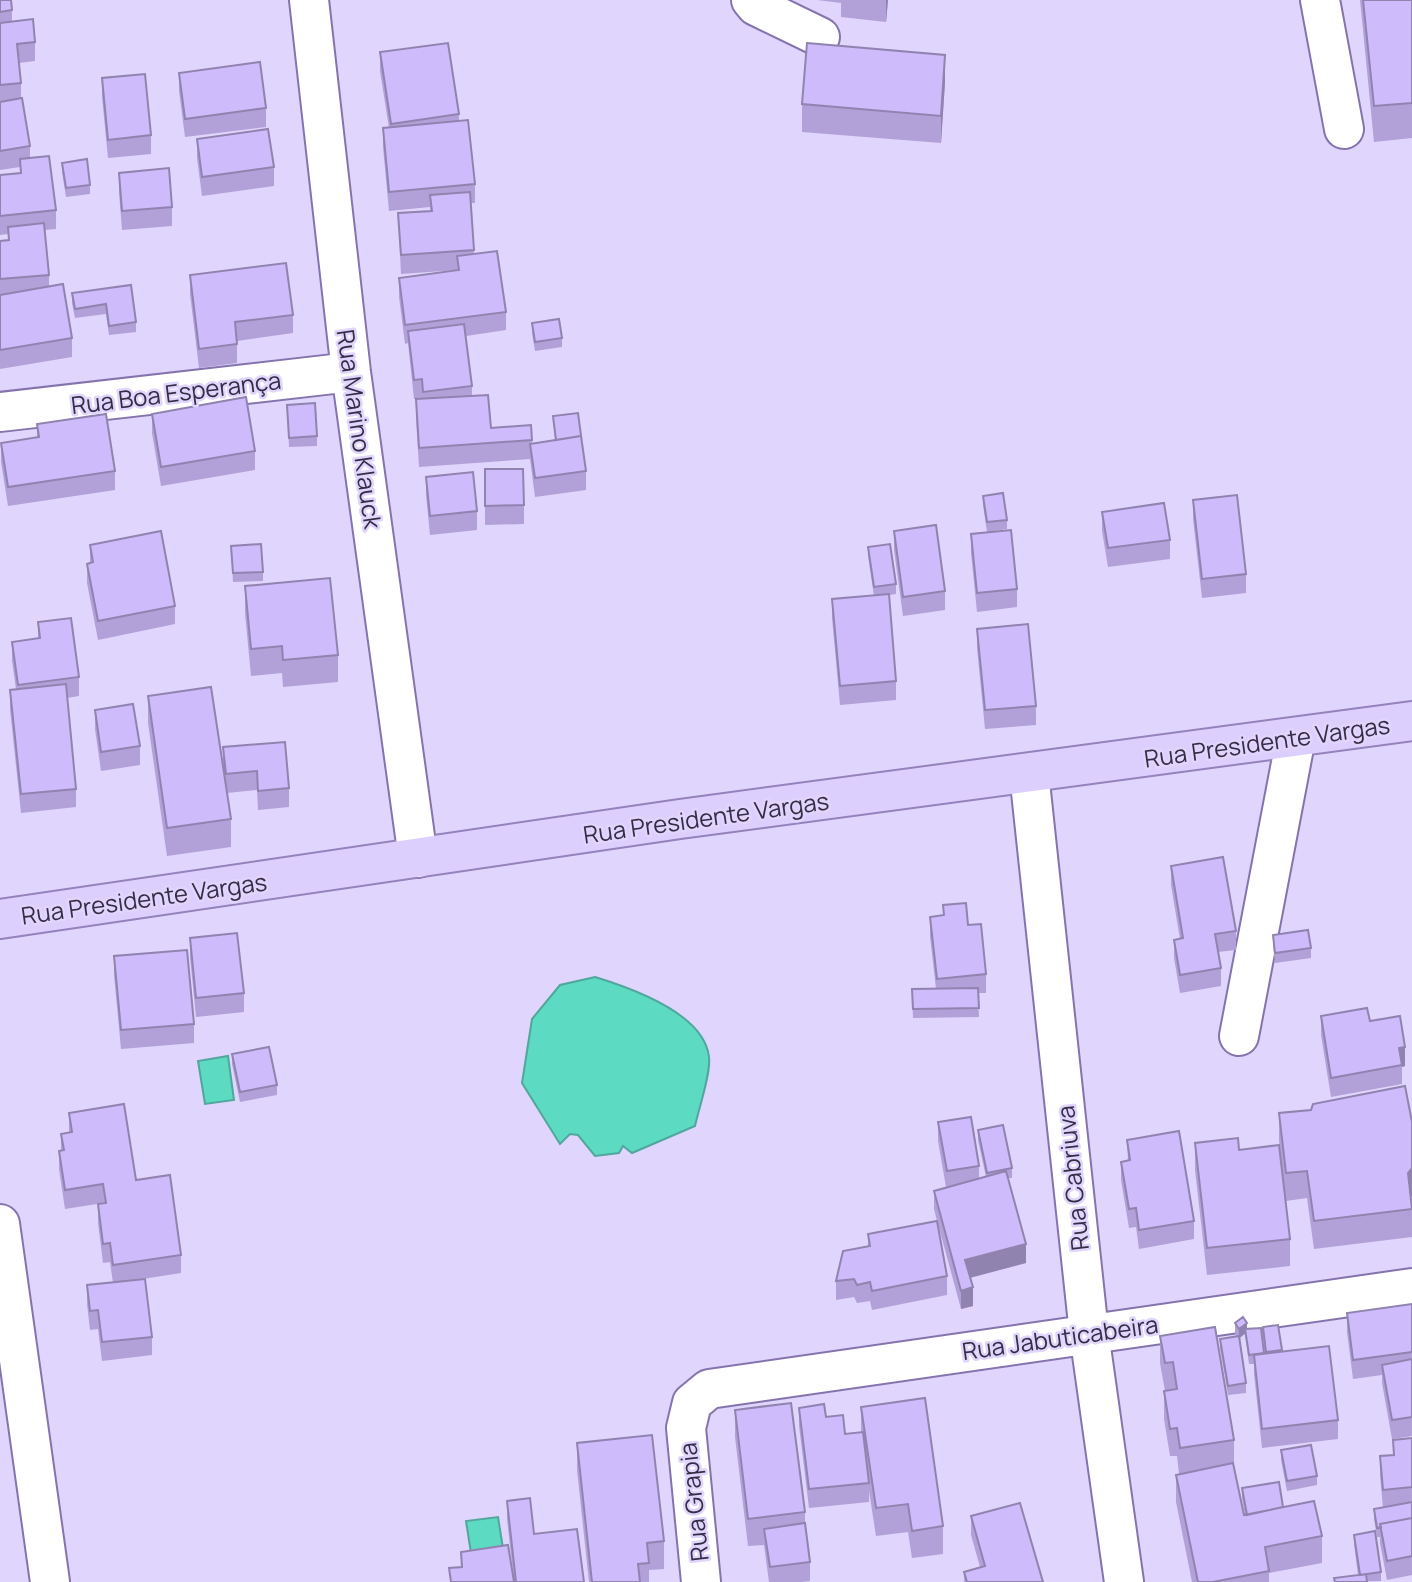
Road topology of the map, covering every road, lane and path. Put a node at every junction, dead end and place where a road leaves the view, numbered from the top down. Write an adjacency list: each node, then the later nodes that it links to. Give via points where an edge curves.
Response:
1 (309, 0): 6 (street, Rua Marino Klauck)
2 (751, 0): 4 (street)
3 (1320, 0): 5 (street)
4 (820, 37)
5 (1344, 129)
6 (351, 372): 7 (street, Rua Boa Esperança); 11 (street, Rua Marino Klauck)
7 (0, 412)
8 (1412, 721): 9 (main road, Rua Presidente Vargas)
9 (1296, 737): 10 (main road, Rua Presidente Vargas); 13 (street)
10 (1029, 773): 11 (main road, Rua Presidente Vargas); 16 (street, Rua Cabriuva)
11 (418, 858): 12 (main road, Rua Presidente Vargas)
12 (0, 919)
13 (1239, 1036)
14 (0, 1224): 17 (street)
15 (1412, 1288): 16 (street, Rua Jabuticabeira)
16 (1089, 1334): 18 (street, Rua Jabuticabeira); 21 (street, Rua Cabriuva)
17 (8, 1335): 19 (street)
18 (709, 1390): 20 (street, Rua Grapia, via 692,1403 686,1428)
19 (50, 1582)
20 (701, 1582)
21 (1124, 1582)

